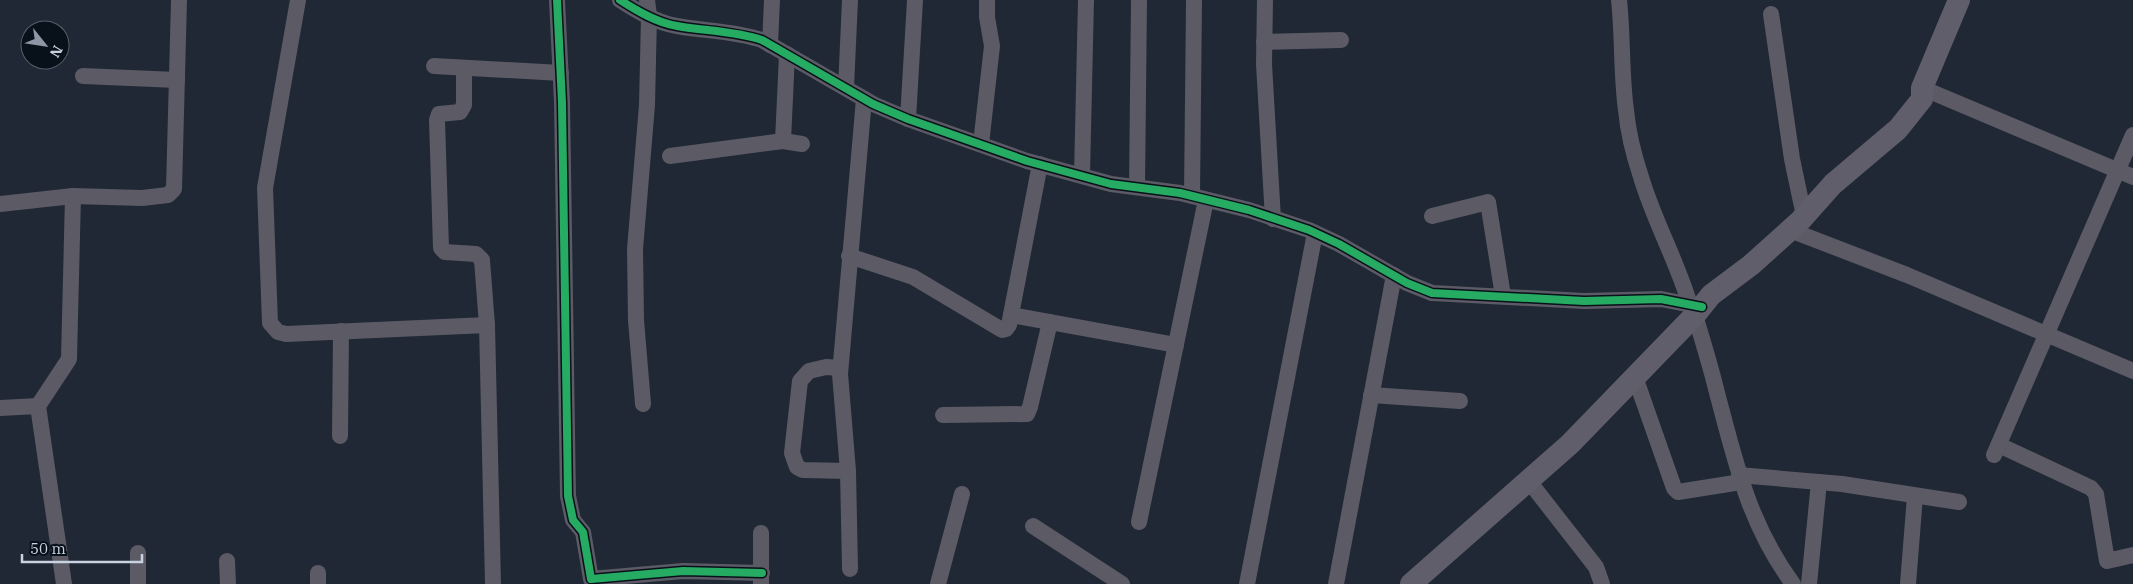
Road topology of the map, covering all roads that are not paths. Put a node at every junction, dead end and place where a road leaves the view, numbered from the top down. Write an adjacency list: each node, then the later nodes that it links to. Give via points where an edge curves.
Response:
1 (180, 0): 25 (street)
2 (298, 0): 54 (street, via 265,188 270,322 278,332 286,334)
3 (557, 0): 23 (street)
4 (620, 0): 15 (street)
5 (772, 0): 19 (street)
6 (850, 0): 26 (street)
7 (915, 0): 29 (street)
8 (987, 0): 33 (street, via 992,46)
9 (1086, 0): 37 (street)
10 (1139, 0): 39 (street)
11 (1194, 0): 41 (street)
12 (1265, 0): 18 (street)
13 (1619, 0): 50 (street, via 1626,111 1631,138 1646,193)
14 (1959, 0): 27 (main road)
15 (648, 8): 19 (street, via 656,20 676,26 749,36); 62 (street, via 647,105 635,249)
16 (1771, 14): 45 (street, via 1792,159)
17 (1341, 40): 18 (street)
18 (1264, 42): 44 (street)
19 (770, 45): 20 (street)
20 (787, 54): 26 (street); 31 (street)
21 (434, 66): 22 (street)
22 (464, 68): 23 (street); 53 (street, via 464,105 460,112 440,114 437,120 441,248 445,252 476,254 482,260)
23 (561, 73): 82 (street, via 568,496 573,520 583,532 591,579 683,571)
24 (82, 76): 25 (street)
25 (177, 80): 40 (street, via 174,189 168,195 142,198)
26 (846, 88): 28 (street)
27 (1922, 88): 36 (street); 45 (main road, via 1922,99 1898,129 1833,184)
28 (864, 99): 29 (street); 47 (street)
29 (908, 119): 33 (street)
30 (2133, 135): 36 (street)
31 (783, 141): 32 (street); 34 (street)
32 (802, 144)
33 (981, 144): 35 (street)
34 (670, 156)
35 (1040, 164): 37 (street); 51 (street)
36 (2116, 169): 38 (street); 55 (street)
37 (1082, 176): 39 (street)
38 (2133, 177)
39 (1137, 187): 41 (street)
40 (73, 196): 42 (street); 63 (street, via 69,359)
41 (1199, 198): 44 (street); 56 (street)
42 (0, 204)
43 (1432, 216): 49 (street, via 1488,202)
44 (1273, 218): 46 (street)
45 (1797, 223): 50 (main road, via 1751,266); 55 (street)
46 (1315, 233): 48 (street); 89 (street)
47 (849, 256): 51 (street, via 913,278 1002,330 1009,325); 57 (street)
48 (1394, 275): 49 (street, via 1432,293); 60 (street)
49 (1503, 296): 50 (street, via 1584,301 1661,298)
50 (1696, 309): 59 (main road); 68 (street)
51 (1011, 315): 52 (street)
52 (1050, 322): 56 (street); 65 (street, via 1027,414)
53 (486, 324): 54 (street); 86 (street)
54 (341, 331): 66 (street)
55 (2047, 336): 58 (street); 78 (street, via 1997,450 2091,488 2096,494 2107,561)
56 (1176, 345): 74 (street)
57 (840, 368): 67 (street); 67 (street, via 809,371 800,381 792,453 797,466 803,470)
58 (2133, 372)
59 (1635, 377): 68 (street, via 1678,492); 69 (main road, via 1570,444)
60 (1372, 396): 61 (street); 90 (street)
61 (1460, 401)
62 (642, 404)
63 (38, 406): 64 (street); 83 (street)
64 (0, 408)
65 (943, 415)
66 (340, 436)
67 (848, 471): 80 (street)
68 (1740, 479): 70 (street); 81 (street, via 1750,510)
69 (1528, 480): 91 (main road); 92 (street, via 1596,567)
70 (1819, 482): 72 (street); 94 (street)
71 (962, 494): 87 (street)
72 (1915, 496): 73 (street); 95 (street)
73 (1959, 502)
74 (1139, 522)
75 (1033, 526): 88 (street)
76 (761, 533): 82 (street)
77 (138, 553): 84 (street)
78 (2133, 555)
79 (227, 561): 85 (street)
80 (850, 570)
81 (1780, 576): 93 (street)
82 (762, 578)
83 (64, 584)
84 (138, 584)
85 (228, 584)
86 (493, 584)
87 (938, 584)
88 (1122, 584)
89 (1247, 584)
90 (1336, 584)
91 (1411, 584)
92 (1602, 584)
93 (1793, 584)
94 (1810, 584)
95 (1908, 584)

